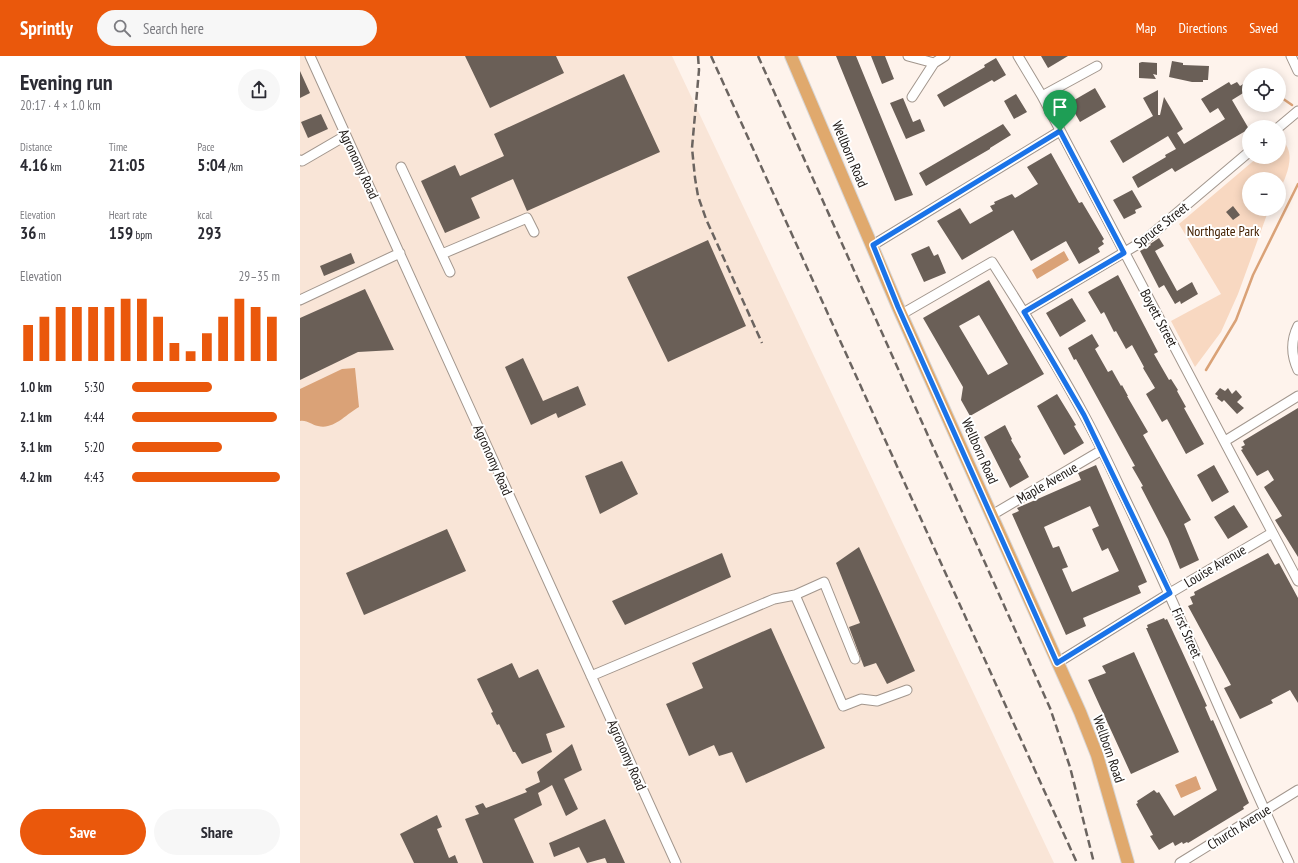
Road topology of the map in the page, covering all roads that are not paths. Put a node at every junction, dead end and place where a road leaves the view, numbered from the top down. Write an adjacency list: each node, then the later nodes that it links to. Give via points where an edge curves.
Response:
1 (310, 56): 15 (street, Agronomy Road)
2 (791, 56): 20 (main road, Wellborn Road)
3 (908, 56): 7 (street)
4 (945, 56): 7 (street)
5 (1018, 56): 10 (street, Boyett Street)
6 (1291, 56): 9 (street)
7 (934, 63): 11 (street)
8 (1097, 66): 10 (street)
9 (1298, 71)
10 (1042, 96): 14 (street, Boyett Street)
11 (912, 97)
12 (1298, 111): 13 (street)
13 (1286, 121)
14 (1060, 131): 20 (street); 22 (street, Boyett Street)
15 (345, 136): 17 (street); 21 (street, Agronomy Road)
16 (1242, 158): 22 (street, Spruce Street, via 1145,240)
17 (300, 160)
18 (401, 167): 23 (street)
19 (534, 232): 23 (street, via 527,218)
20 (873, 245): 27 (main road, Wellborn Road)
21 (400, 253): 25 (street); 40 (street, Agronomy Road)
22 (1124, 253): 26 (street, Spruce Street); 31 (street, Boyett Street)
23 (442, 254): 24 (street)
24 (450, 272)
25 (300, 300)
26 (1024, 312): 27 (street, First Street, via 992,262); 32 (street, First Street)
27 (902, 314): 33 (main road, Wellborn Road)
28 (1298, 326): 29 (street, via 1292,351)
29 (1298, 370)
30 (1298, 396): 31 (street)
31 (1224, 441): 34 (street, Boyett Street)
32 (1102, 450): 33 (street, Maple Avenue); 36 (street, First Street)
33 (992, 515): 39 (main road, Wellborn Road)
34 (1272, 532): 35 (street, Boyett Street); 36 (street, Louise Avenue)
35 (1298, 582)
36 (1170, 593): 39 (street, Louise Avenue); 43 (street, First Street)
37 (795, 595): 38 (street, via 824,582); 40 (street, via 769,601); 41 (street, via 843,706 861,699 877,702)
38 (855, 659)
39 (1057, 663): 45 (main road, Wellborn Road, via 1095,749)
40 (591, 676): 44 (street, Agronomy Road)
41 (907, 690)
42 (1298, 790): 43 (street, Church Avenue)
43 (1265, 811): 46 (street, Church Avenue); 47 (street, First Street)
44 (675, 863)
45 (1128, 863)
46 (1180, 863)
47 (1289, 863)

